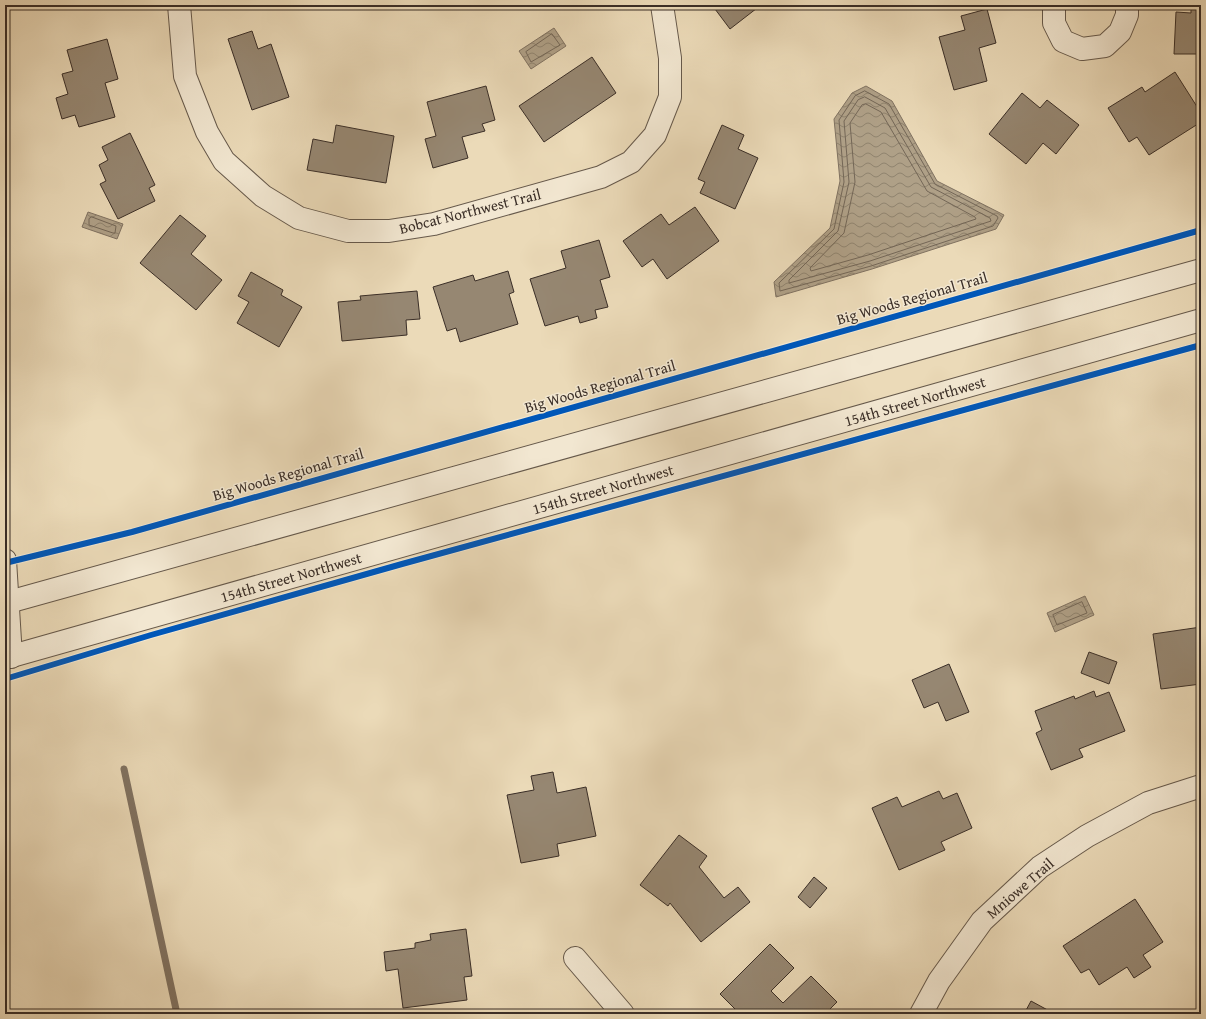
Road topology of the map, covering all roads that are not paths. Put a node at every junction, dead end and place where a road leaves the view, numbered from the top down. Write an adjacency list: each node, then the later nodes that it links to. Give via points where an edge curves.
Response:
1 (179, 5): 2 (street, Bobcat Northwest Trail, via 185,76 207,132 224,161 263,196 299,218 348,231 389,232 434,224 601,177 631,162 655,135 670,97 670,58)
2 (662, 5)
3 (1054, 5): 4 (street, via 1054,23 1063,42 1082,49 1105,46 1120,32 1126,15)
4 (1126, 5)
5 (1201, 270): 8 (street)
6 (1201, 320): 9 (street, 154th Street Northwest)
7 (5, 560): 8 (street)
8 (7, 603): 9 (street)
9 (8, 657)
10 (1201, 786): 13 (street, Mniowe Trail, via 1148,803 1088,836 1040,867 982,921 939,981)
11 (576, 958): 12 (street)
12 (623, 1014)
13 (921, 1014)

